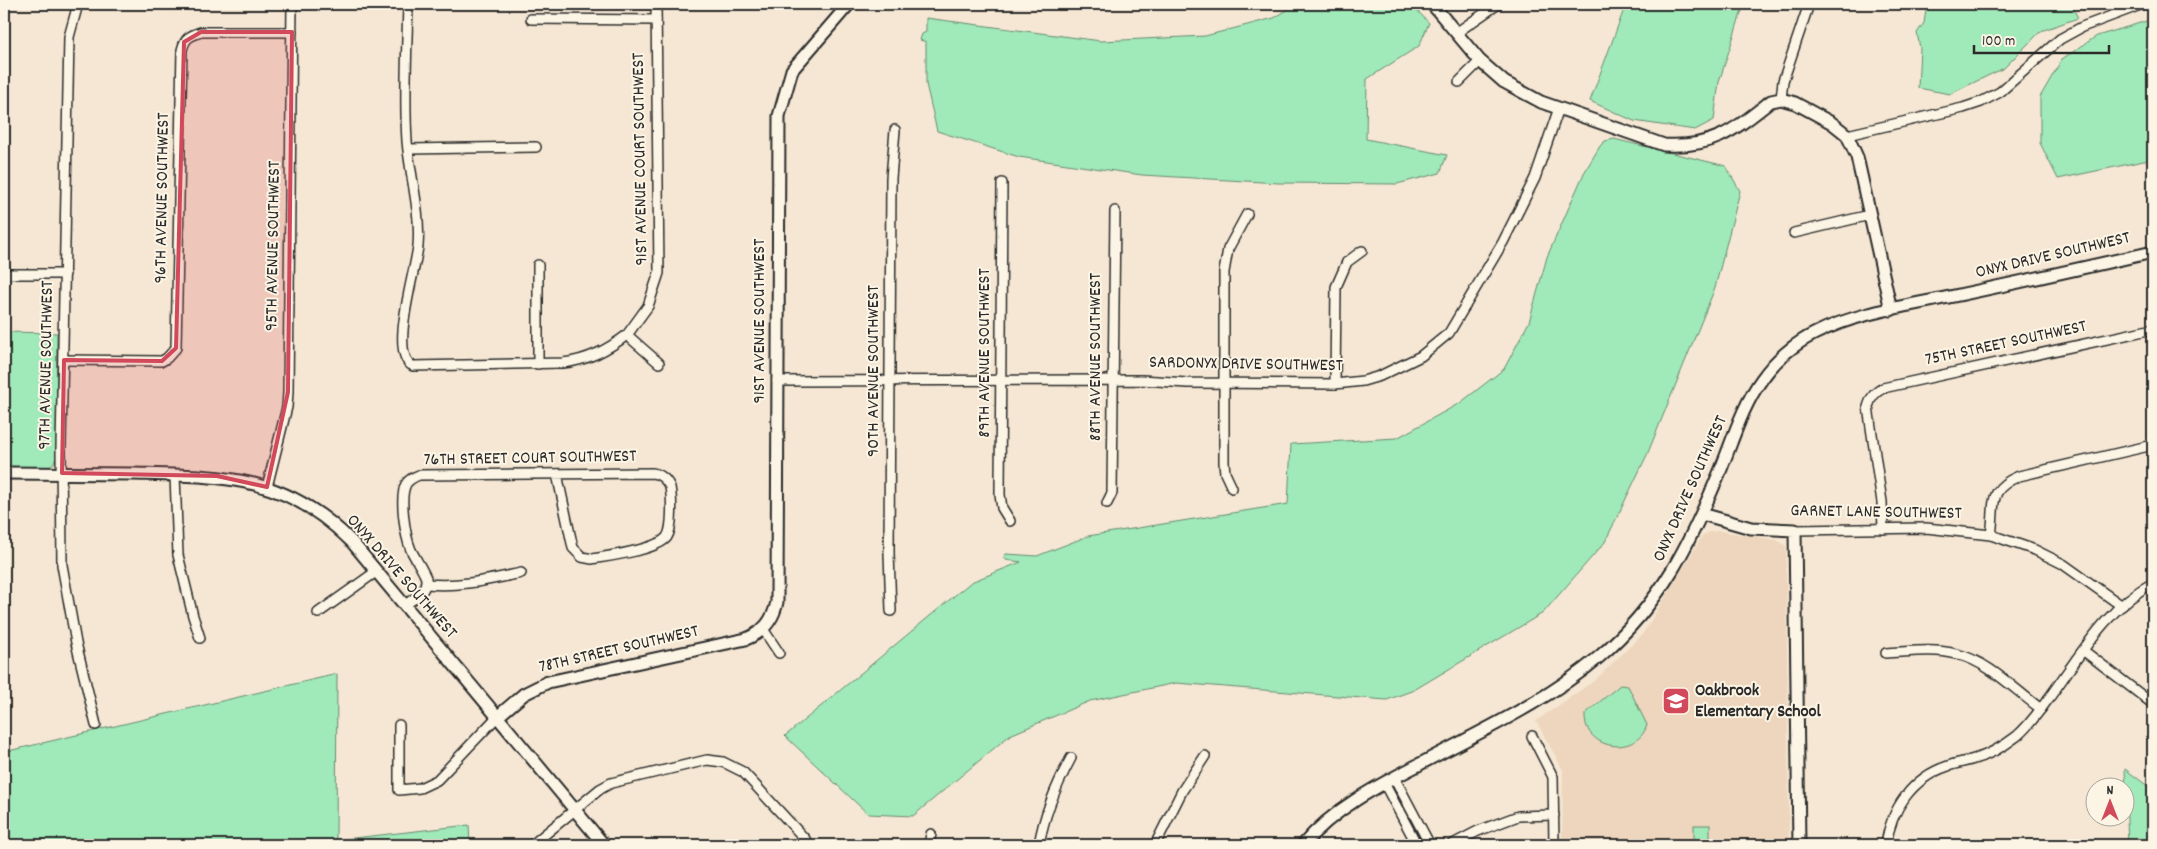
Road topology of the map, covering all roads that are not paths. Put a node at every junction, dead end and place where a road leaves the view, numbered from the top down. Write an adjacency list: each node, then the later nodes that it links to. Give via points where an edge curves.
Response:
1 (78, 4): 31 (street, 97TH AVENUE SOUTHWEST, via 69,37)
2 (292, 4): 12 (street, 95TH AVENUE SOUTHWEST)
3 (408, 4): 21 (street)
4 (656, 4): 11 (street, 91ST AVENUE COURT SOUTHWEST)
5 (849, 4): 39 (street, 91ST AVENUE SOUTHWEST, via 792,70 780,106)
6 (1432, 4): 13 (street)
7 (1498, 4): 13 (street)
8 (1809, 4): 16 (street, via 1783,81)
9 (2143, 4): 19 (street, via 2082,27 2060,39 2011,84 1981,102)
10 (531, 19): 11 (street)
11 (656, 20): 34 (street, 91ST AVENUE COURT SOUTHWEST, via 659,273 648,306)
12 (292, 32): 35 (street, 96TH AVENUE SOUTHWEST, via 201,32 184,42 181,60 176,348 162,361); 49 (street, 95TH AVENUE SOUTHWEST, via 288,392)
13 (1456, 34): 14 (street)
14 (1480, 62): 15 (street); 17 (street, via 1504,82)
15 (1459, 82)
16 (1781, 99): 17 (street, via 1771,100 1718,138 1684,146 1664,145); 19 (street, via 1825,119)
17 (1559, 108): 43 (street, SARDONYX DRIVE SOUTHWEST, via 1527,196 1449,333 1431,350 1401,368 1363,381)
18 (895, 130): 40 (street, 90TH AVENUE SOUTHWEST, via 890,178)
19 (1847, 135): 25 (street, via 1857,157)
20 (536, 147): 21 (street)
21 (409, 149): 37 (street, 91ST AVENUE COURT SOUTHWEST, via 418,246 404,322 403,352 408,363 413,366)
22 (1002, 183): 41 (street, 89TH AVENUE SOUTHWEST)
23 (1115, 211): 38 (street, 88TH AVENUE SOUTHWEST)
24 (1247, 214): 42 (street, via 1228,249 1225,264)
25 (1870, 215): 26 (street); 32 (street)
26 (1794, 232)
27 (1362, 251): 43 (street, via 1347,262 1336,287)
28 (2153, 252): 32 (street, ONYX DRIVE SOUTHWEST)
29 (538, 265): 37 (street)
30 (4, 274): 31 (street)
31 (65, 274): 35 (street, 97TH AVENUE SOUTHWEST)
32 (1891, 310): 52 (street, ONYX DRIVE SOUTHWEST, via 1816,333 1790,350 1768,371 1740,421)
33 (2153, 328): 54 (street, 75TH STREET SOUTHWEST, via 1876,392 1870,400 1869,413)
34 (627, 335): 36 (street); 37 (street, 91ST AVENUE COURT SOUTHWEST, via 607,350 590,357)
35 (64, 360): 45 (street, 97TH AVENUE SOUTHWEST)
36 (659, 362)
37 (538, 364)
38 (1112, 380): 41 (street, SARDONYX DRIVE SOUTHWEST); 42 (street, SARDONYX DRIVE SOUTHWEST); 51 (street, 88TH AVENUE SOUTHWEST, via 1112,493)
39 (778, 381): 40 (street, SARDONYX DRIVE SOUTHWEST); 65 (street, 91ST AVENUE SOUTHWEST, via 777,602 775,612)
40 (890, 381): 41 (street, SARDONYX DRIVE SOUTHWEST); 63 (street, 90TH AVENUE SOUTHWEST)
41 (1001, 381): 53 (street, 89TH AVENUE SOUTHWEST, via 1000,495 1002,508)
42 (1224, 384): 43 (street, SARDONYX DRIVE SOUTHWEST); 50 (street, via 1224,462)
43 (1335, 384)
44 (2153, 445): 56 (street, via 2005,482 1995,495)
45 (62, 473): 46 (street, ONYX DRIVE SOUTHWEST); 48 (street, ONYX DRIVE SOUTHWEST); 73 (street, 97TH AVENUE SOUTHWEST, via 62,565 76,643)
46 (4, 474)
47 (557, 474): 47 (street, 76TH STREET COURT SOUTHWEST, via 657,474 668,481 670,487 671,529 668,535 656,545 584,558 574,548); 60 (street, 76TH STREET COURT SOUTHWEST, via 414,477 404,490 405,526 411,549)
48 (175, 475): 49 (street, ONYX DRIVE SOUTHWEST, via 217,476); 66 (street, via 178,555)
49 (266, 487): 57 (street, ONYX DRIVE SOUTHWEST, via 301,502 333,524)
50 (1232, 488)
51 (1107, 503)
52 (1702, 514): 55 (street, GARNET LANE SOUTHWEST, via 1740,526); 78 (street, ONYX DRIVE SOUTHWEST, via 1668,581 1626,632 1600,656 1535,703)
53 (1010, 521)
54 (1883, 529): 55 (street, GARNET LANE SOUTHWEST); 56 (street, GARNET LANE SOUTHWEST, via 1933,528)
55 (1796, 530): 93 (street)
56 (1991, 535): 62 (street, GARNET LANE SOUTHWEST, via 2049,556)
57 (377, 571): 61 (street, ONYX DRIVE SOUTHWEST); 64 (street)
58 (521, 573): 60 (street, via 462,585)
59 (2153, 583): 62 (street)
60 (427, 584): 61 (street)
61 (404, 606): 72 (street, ONYX DRIVE SOUTHWEST)
62 (2122, 606): 67 (street)
63 (890, 611)
64 (318, 613)
65 (764, 629): 68 (street); 72 (street, 78TH STREET SOUTHWEST, via 746,639 548,682 524,694)
66 (200, 638)
67 (2084, 651): 70 (street); 71 (street)
68 (779, 653)
69 (1886, 653): 71 (street, via 1946,652 1964,656 1984,666)
70 (2153, 704)
71 (2040, 709): 94 (street, via 2028,726 1999,749 1932,772 1914,786 1892,818)
72 (496, 718): 74 (street, 78TH STREET SOUTHWEST, via 437,780 420,788 399,790); 79 (street, ONYX DRIVE SOUTHWEST)
73 (96, 725)
74 (399, 725)
75 (1532, 736): 80 (street, via 1553,776)
76 (1204, 756): 87 (street)
77 (1071, 758): 86 (street, via 1048,807)
78 (1389, 780): 88 (street, ONYX DRIVE SOUTHWEST, via 1323,825); 89 (street); 90 (street)
79 (574, 810): 82 (street); 83 (street, ONYX DRIVE SOUTHWEST); 84 (street, via 610,783 707,760 715,761 730,764 743,772)
80 (1554, 816): 91 (street, via 1518,816); 92 (street)
81 (931, 834): 85 (street)
82 (532, 845)
83 (604, 845)
84 (808, 845)
85 (928, 845)
86 (1038, 845)
87 (1155, 845)
88 (1303, 845)
89 (1417, 845)
90 (1430, 845)
91 (1451, 845)
92 (1554, 845)
93 (1799, 845)
94 (1886, 845)

